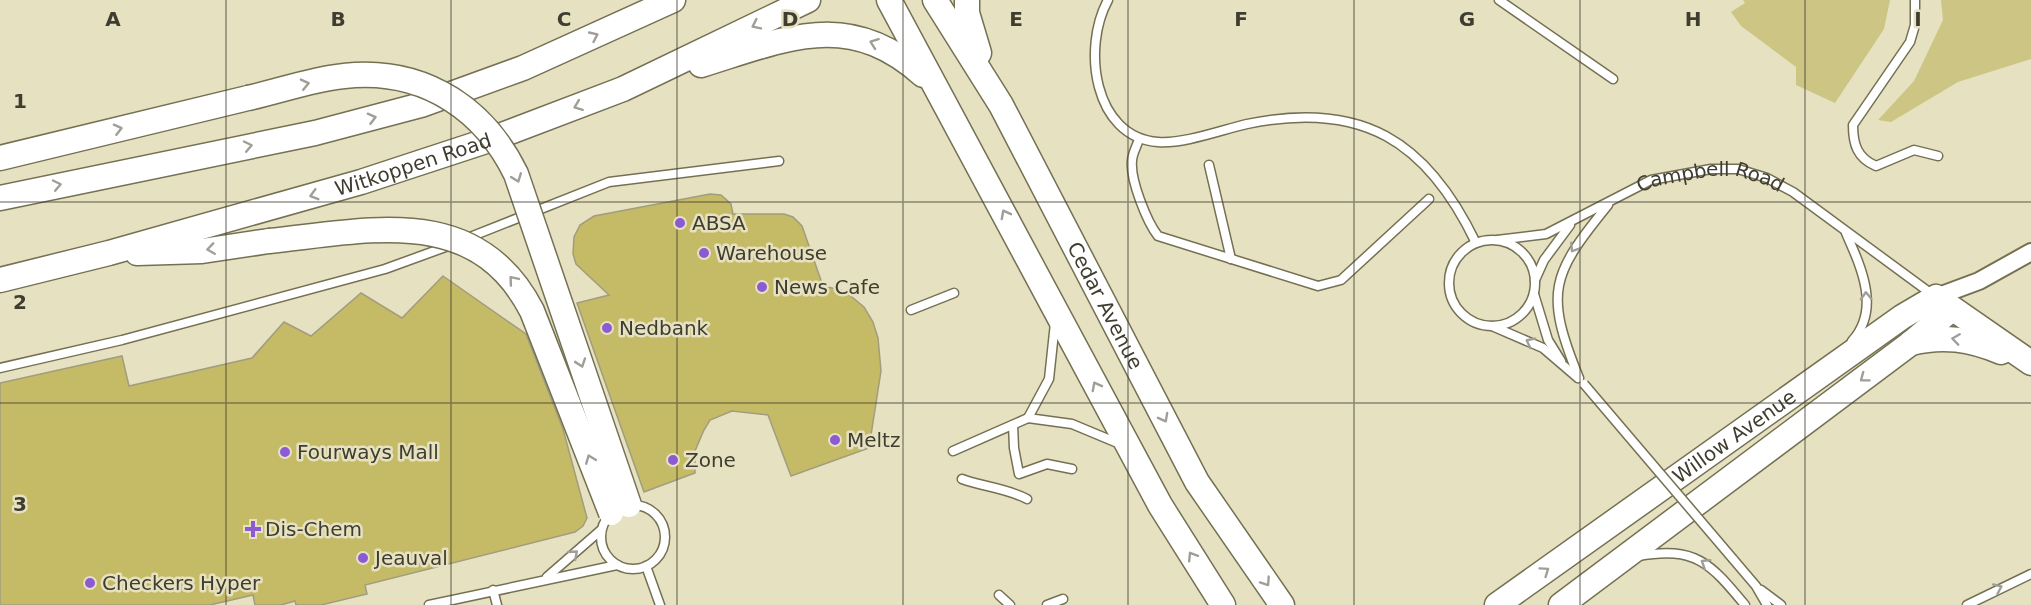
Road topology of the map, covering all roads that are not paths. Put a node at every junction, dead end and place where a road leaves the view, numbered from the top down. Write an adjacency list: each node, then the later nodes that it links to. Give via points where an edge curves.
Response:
1 (673, 0): 18 (main road, one-way to 1, via 315,133 421,105 523,68)
2 (808, 0): 10 (main road, Witkoppen Road, one-way to 10)
3 (889, 0): 11 (main road)
4 (935, 0): 12 (main road, Cedar Avenue)
5 (967, 0): 12 (main road, via 971,32)
6 (1107, 0): 13 (lane, via 1094,39 1095,66 1111,118)
7 (1500, 0): 9 (lane)
8 (1914, 0): 14 (lane, via 1915,25 1910,42 1853,125 1853,137 1855,148 1876,166 1914,150)
9 (1613, 79)
10 (623, 89): 11 (main road, one-way to 10, via 901,55 877,43 828,33 766,45); 26 (main road, Witkoppen Road, one-way to 26, via 489,140 361,182)
11 (938, 89): 35 (main road, one-way to 11)
12 (1001, 105): 67 (main road, Cedar Avenue, one-way to 67, via 1197,482)
13 (1139, 139): 24 (lane, via 1160,142 1282,119 1317,117 1369,127 1384,133 1435,173 1459,206); 27 (lane, via 1131,160 1151,227 1158,236)
14 (1938, 156)
15 (0, 158): 51 (main road, one-way to 51, bridge, via 354,75 399,77 442,91 488,129 516,174)
16 (779, 161): 42 (lane, via 609,182 407,262 122,340)
17 (1209, 165): 27 (lane)
18 (0, 198)
19 (1430, 200): 27 (lane, via 1341,280 1329,285 1318,286)
20 (1610, 202): 21 (lane, Campbell Road); 22 (lane, Campbell Road, via 1652,180 1679,173 1738,169 1793,192); 43 (lane, one-way to 43, via 1567,259 1556,295 1562,335)
21 (1572, 222): 23 (lane, Campbell Road, via 1546,234); 30 (lane, Campbell Road, via 1544,260)
22 (1845, 231): 34 (lane, Campbell Road); 41 (lane, Campbell Road, one-way to 22, via 1857,335 1867,300 1863,272)
23 (1497, 240): 24 (lane, Campbell Road); 30 (lane, via 1523,253)
24 (1476, 243): 37 (lane, via 1458,257 1451,270 1451,296 1467,318)
25 (2031, 252): 34 (street, Willow Avenue)
26 (109, 253): 28 (main road, Witkoppen Road); 51 (main road, one-way to 26, bridge, via 532,310 515,282 487,256 455,238 396,228 162,254)
27 (1231, 260)
28 (44, 270): 29 (main road, Witkoppen Road); 31 (main road)
29 (0, 280)
30 (1535, 280): 33 (lane, Campbell Road)
31 (0, 289)
32 (954, 293): 36 (lane)
33 (1533, 294): 37 (lane, Campbell Road, via 1518,317); 40 (lane, via 1548,340)
34 (1944, 303): 38 (main road, Willow Avenue); 39 (main road, Campbell Road); 41 (main road, Willow Avenue)
35 (1056, 309): 44 (lane, via 1049,379); 46 (main road, one-way to 35)
36 (911, 310)
37 (1492, 326): 40 (lane, one-way to 37, via 1543,348)
38 (1911, 343): 39 (main road, one-way to 38, via 1973,342 1934,337); 52 (main road, Willow Avenue, one-way to 52)
39 (2031, 363)
40 (1564, 366): 43 (lane)
41 (1834, 366): 68 (main road, Willow Avenue, one-way to 41)
42 (0, 368)
43 (1582, 381): 57 (lane, bridge)
44 (1028, 418): 45 (lane); 46 (lane, via 1072,424)
45 (1013, 425): 47 (lane); 48 (lane, via 1019,474 1047,464)
46 (1129, 447): 66 (main road, one-way to 46, via 1160,505)
47 (953, 451)
48 (1072, 469)
49 (962, 479): 50 (lane, via 984,487 1008,489)
50 (1027, 499)
51 (614, 516): 53 (lane, via 603,550); 54 (lane, via 649,509 657,516 665,533 660,553); 56 (lane, one-way to 51)
52 (1614, 564): 69 (main road, Willow Avenue); 70 (lane, one-way to 52, via 1713,567 1686,554 1639,556)
53 (617, 565): 54 (lane, via 636,569); 56 (lane)
54 (646, 566): 63 (lane)
55 (2030, 576): 73 (lane, one-way to 55)
56 (547, 578): 58 (lane)
57 (1756, 586): 71 (lane); 72 (lane)
58 (494, 590): 61 (lane); 62 (lane)
59 (999, 595): 64 (lane)
60 (1063, 599): 65 (lane)
61 (429, 605)
62 (497, 605)
63 (660, 605)
64 (1010, 605)
65 (1047, 605)
66 (1223, 605)
67 (1282, 605)
68 (1497, 605)
69 (1562, 605)
70 (1745, 605)
71 (1767, 605)
72 (1781, 605)
73 (1967, 605)

